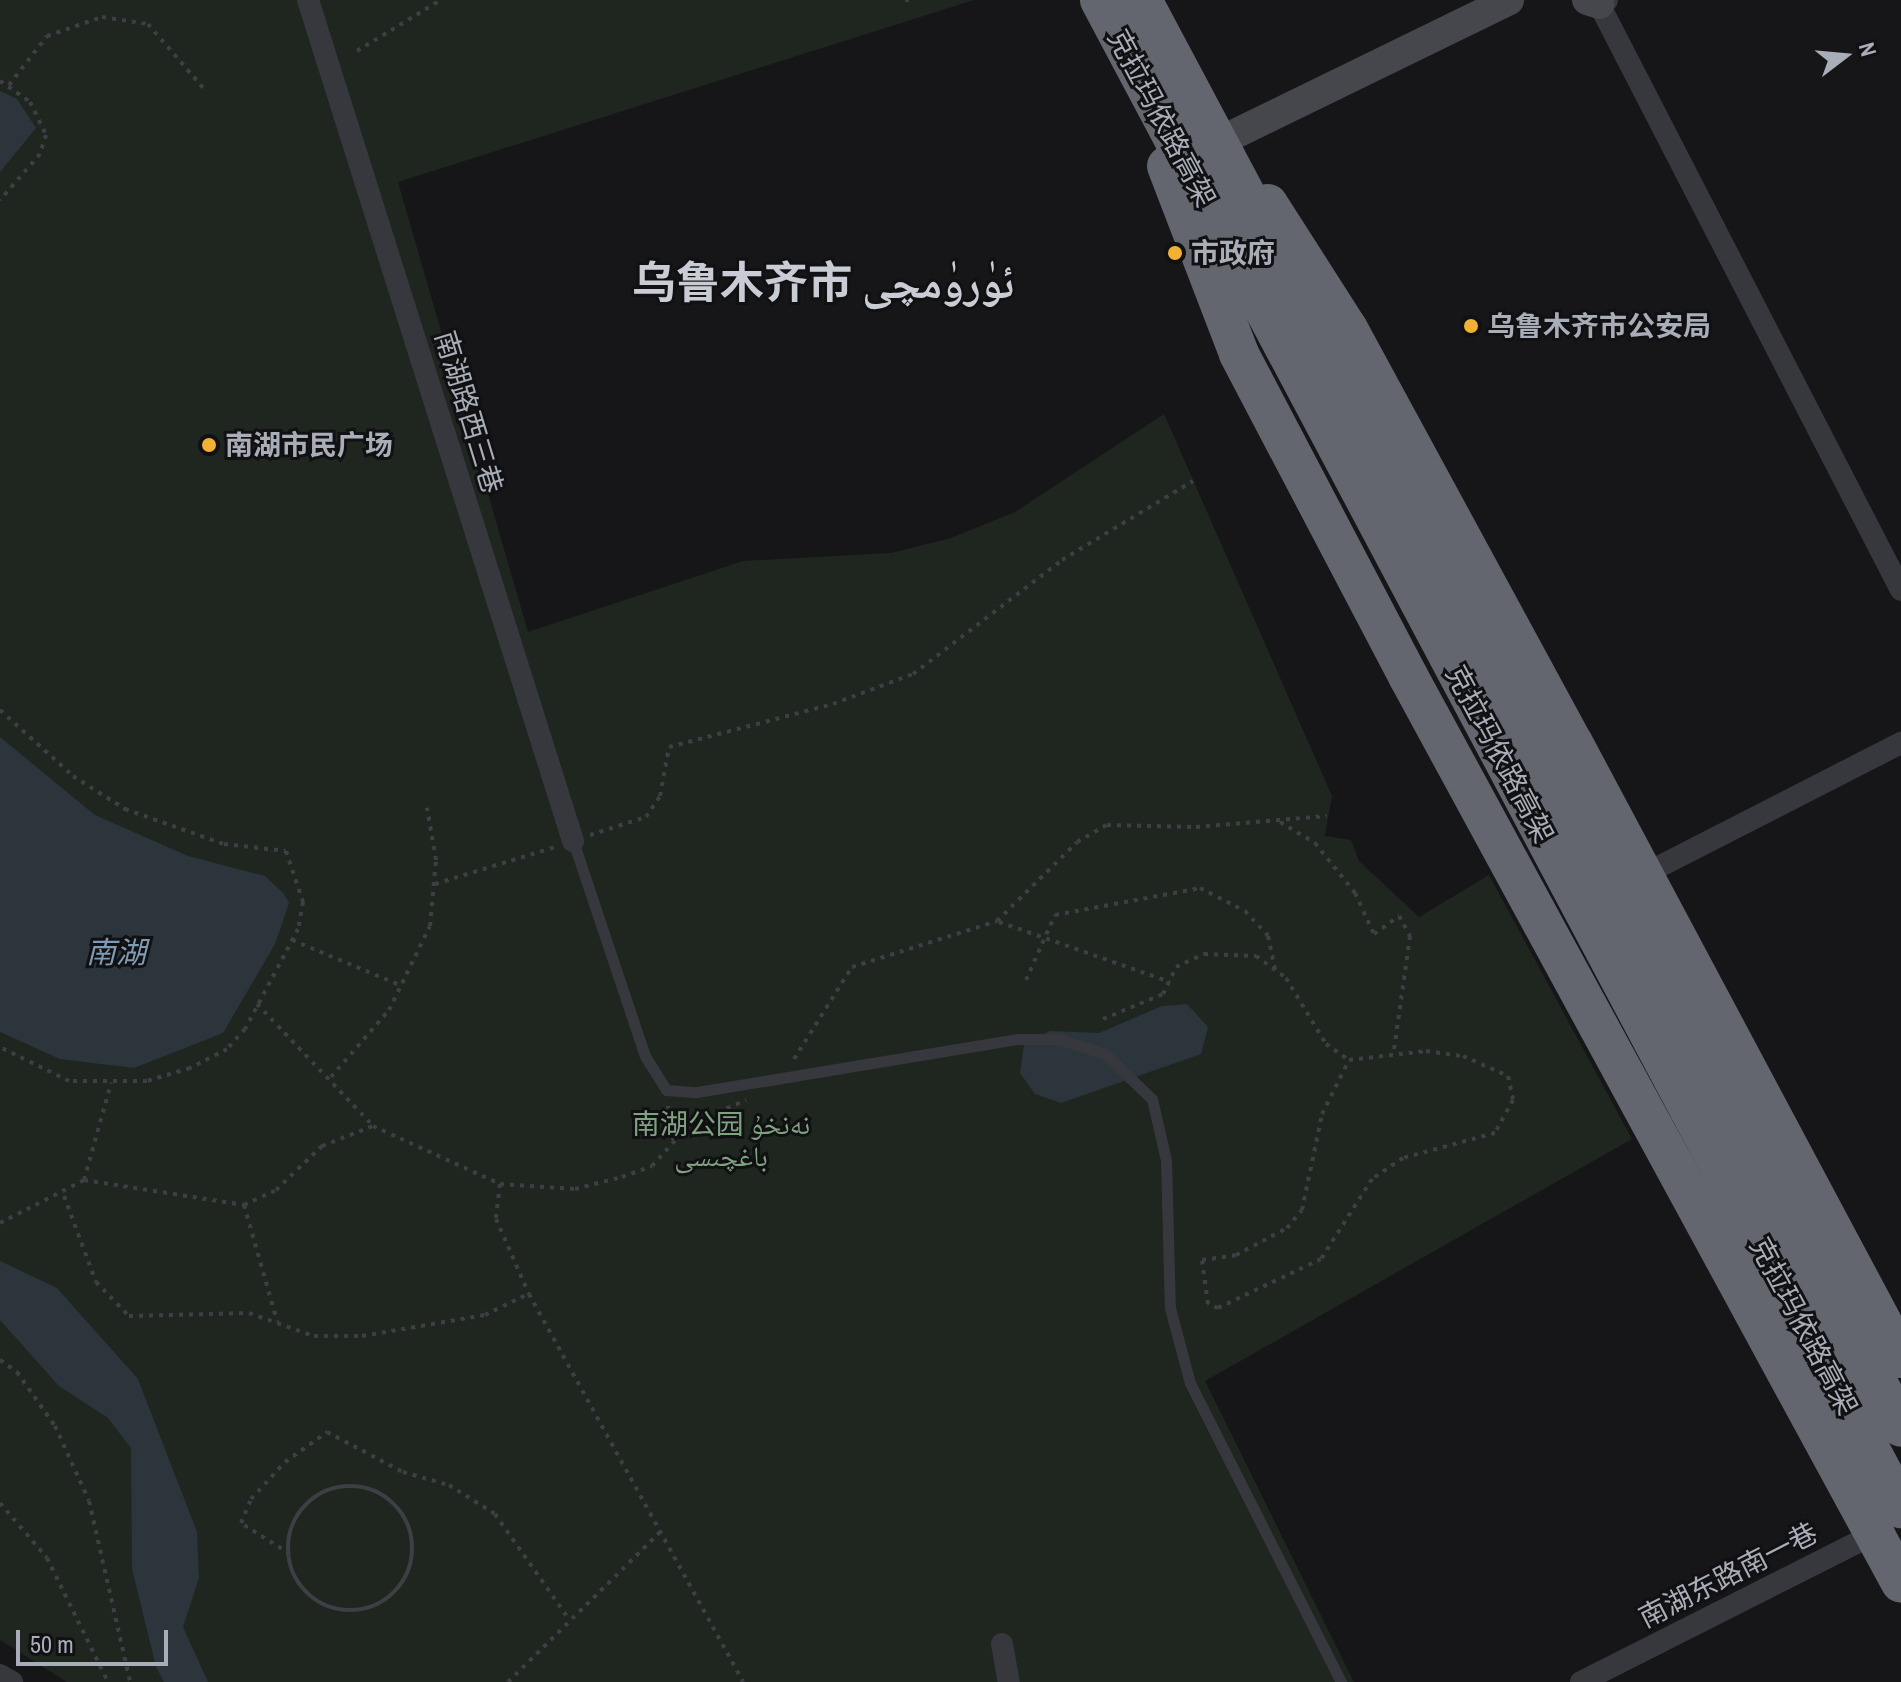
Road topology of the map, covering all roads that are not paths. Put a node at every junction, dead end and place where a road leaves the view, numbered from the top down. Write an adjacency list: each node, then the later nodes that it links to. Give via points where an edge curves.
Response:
1 (308, 0): 10 (street, 南湖路西三巷)
2 (1100, 0): 14 (highway, 克拉玛依路高架, bridge)
3 (1142, 0): 13 (highway, 克拉玛依路高架, bridge)
4 (1509, 0): 6 (street)
5 (1598, 1): 8 (street)
6 (1227, 139): 7 (street); 12 (highway, bridge, via 1348,329)
7 (1167, 166): 16 (highway, bridge, via 1239,354)
8 (1901, 590)
9 (1901, 743): 11 (street)
10 (573, 841): 21 (lane, via 645,1056 666,1090 781,1078 1018,1039 1059,1039 1105,1054 1152,1099 1166,1160 1170,1308 1190,1383)
11 (1607, 894)
12 (1901, 1358)
13 (1901, 1427)
14 (1901, 1508)
15 (1901, 1521): 22 (street, 南湖东路南一巷)
16 (1901, 1583)
17 (1002, 1644): 20 (street)
18 (0, 1675): 19 (street)
19 (12, 1682)
20 (1009, 1682)
21 (1341, 1682)
22 (1581, 1682)

